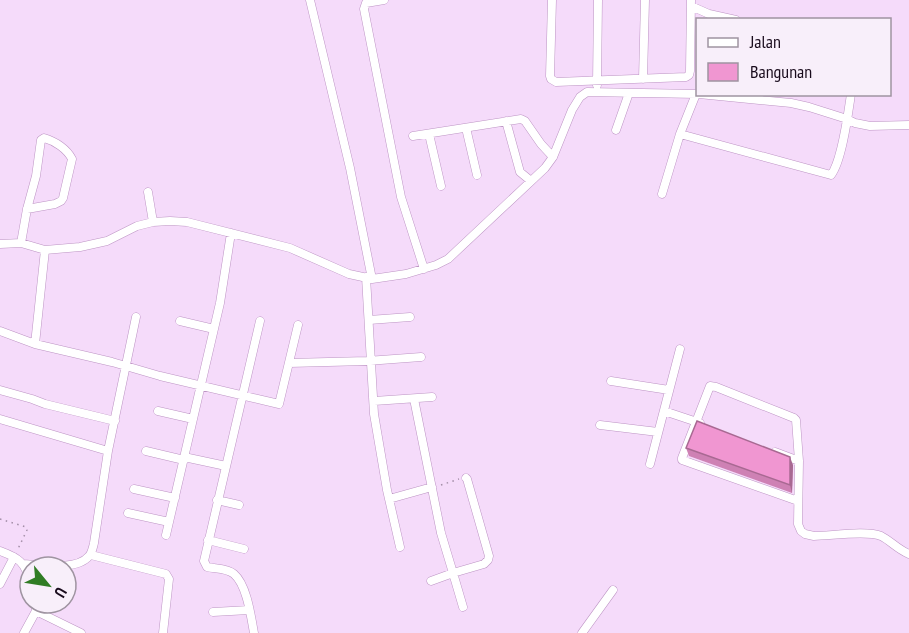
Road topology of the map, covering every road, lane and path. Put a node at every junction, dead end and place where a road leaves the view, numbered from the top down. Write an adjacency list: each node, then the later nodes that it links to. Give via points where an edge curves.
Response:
1 (310, 0): 37 (street, via 350,168)
2 (384, 0): 36 (street, via 366,3 364,9 401,196)
3 (552, 0): 9 (street, via 551,79)
4 (598, 0): 9 (street)
5 (645, 0): 8 (street)
6 (691, 3): 7 (street, via 709,14); 8 (street, via 689,75)
7 (727, 18)
8 (643, 79): 9 (street)
9 (597, 81): 10 (street)
10 (597, 91): 11 (street); 24 (street, via 580,97)
11 (629, 93): 12 (street); 20 (street)
12 (696, 94)
13 (696, 96): 22 (street)
14 (718, 96): 16 (street, via 790,103)
15 (851, 96): 16 (street)
16 (847, 118): 18 (street, via 870,126); 22 (street, via 831,175)
17 (506, 122): 19 (street); 24 (street, via 525,121); 26 (street, via 520,172)
18 (909, 125)
19 (466, 128): 21 (street); 25 (street)
20 (616, 130)
21 (429, 134): 23 (street); 27 (street)
22 (680, 134): 29 (street)
23 (413, 136)
24 (553, 157): 26 (street)
25 (477, 175)
26 (531, 182): 36 (street, via 448,259)
27 (441, 186)
28 (148, 192): 31 (street)
29 (662, 194)
30 (27, 210): 30 (street, via 41,140 55,141 72,159 63,198 55,204); 33 (street)
31 (153, 222): 32 (street, via 186,222); 35 (street, via 94,245)
32 (231, 233): 37 (street, via 290,248 349,274); 44 (street)
33 (21, 243): 34 (street); 35 (street)
34 (0, 244)
35 (45, 250): 46 (street)
36 (424, 269): 37 (street)
37 (369, 278): 40 (street)
38 (136, 317): 51 (street)
39 (410, 317): 40 (street)
40 (369, 320): 49 (street)
41 (180, 321): 44 (street)
42 (260, 321): 56 (street)
43 (298, 325): 50 (street)
44 (214, 329): 53 (street)
45 (0, 332): 46 (street)
46 (35, 344): 51 (street)
47 (680, 349): 55 (street)
48 (420, 357): 49 (street)
49 (371, 361): 50 (street); 59 (street)
50 (289, 363): 56 (street, via 279,404)
51 (126, 366): 53 (street); 64 (street)
52 (611, 381): 55 (street)
53 (201, 386): 56 (street); 63 (street)
54 (0, 390): 64 (street)
55 (669, 390): 61 (street)
56 (242, 395): 75 (street)
57 (432, 397): 58 (street)
58 (414, 399): 59 (street); 77 (street)
59 (374, 401): 80 (street)
60 (158, 411): 63 (street)
61 (664, 411): 65 (street); 68 (street)
62 (0, 419): 70 (street)
63 (193, 419): 72 (street)
64 (115, 421): 70 (street)
65 (696, 421): 67 (street); 73 (street, via 710,386 794,417); 82 (street, via 682,460)
66 (600, 425): 68 (street)
67 (706, 425)
68 (658, 432): 74 (street)
69 (768, 449): 73 (street)
70 (108, 451): 93 (street)
71 (146, 451): 72 (street)
72 (184, 458): 75 (street); 79 (street)
73 (799, 461): 82 (street)
74 (650, 464)
75 (226, 466): 81 (street)
76 (466, 478): 77 (path); 97 (street, via 489,556 484,564)
77 (432, 487): 80 (street); 97 (street)
78 (134, 489): 79 (street)
79 (175, 498): 86 (street)
80 (389, 499): 89 (street)
81 (217, 500): 83 (street); 88 (street)
82 (798, 501): 92 (street, via 799,528 805,534 870,534)
83 (239, 505)
84 (128, 513): 86 (street)
85 (0, 519): 94 (path, via 26,527)
86 (169, 522): 87 (street)
87 (166, 535)
88 (208, 540): 90 (street); 102 (street, via 205,566 234,574)
89 (400, 547)
90 (244, 549)
91 (0, 551): 94 (street)
92 (909, 554)
93 (90, 555): 96 (street); 108 (street, via 166,574 169,579)
94 (14, 557): 95 (street); 99 (street)
95 (18, 560)
96 (78, 563)
97 (453, 573): 98 (street); 101 (street)
98 (431, 581)
99 (0, 584)
100 (613, 590): 110 (street)
101 (463, 607)
102 (249, 610): 103 (street); 109 (street)
103 (213, 612)
104 (32, 615): 107 (street)
105 (49, 615): 106 (street)
106 (77, 632)
107 (24, 633)
108 (163, 633)
109 (254, 633)
110 (582, 633)

